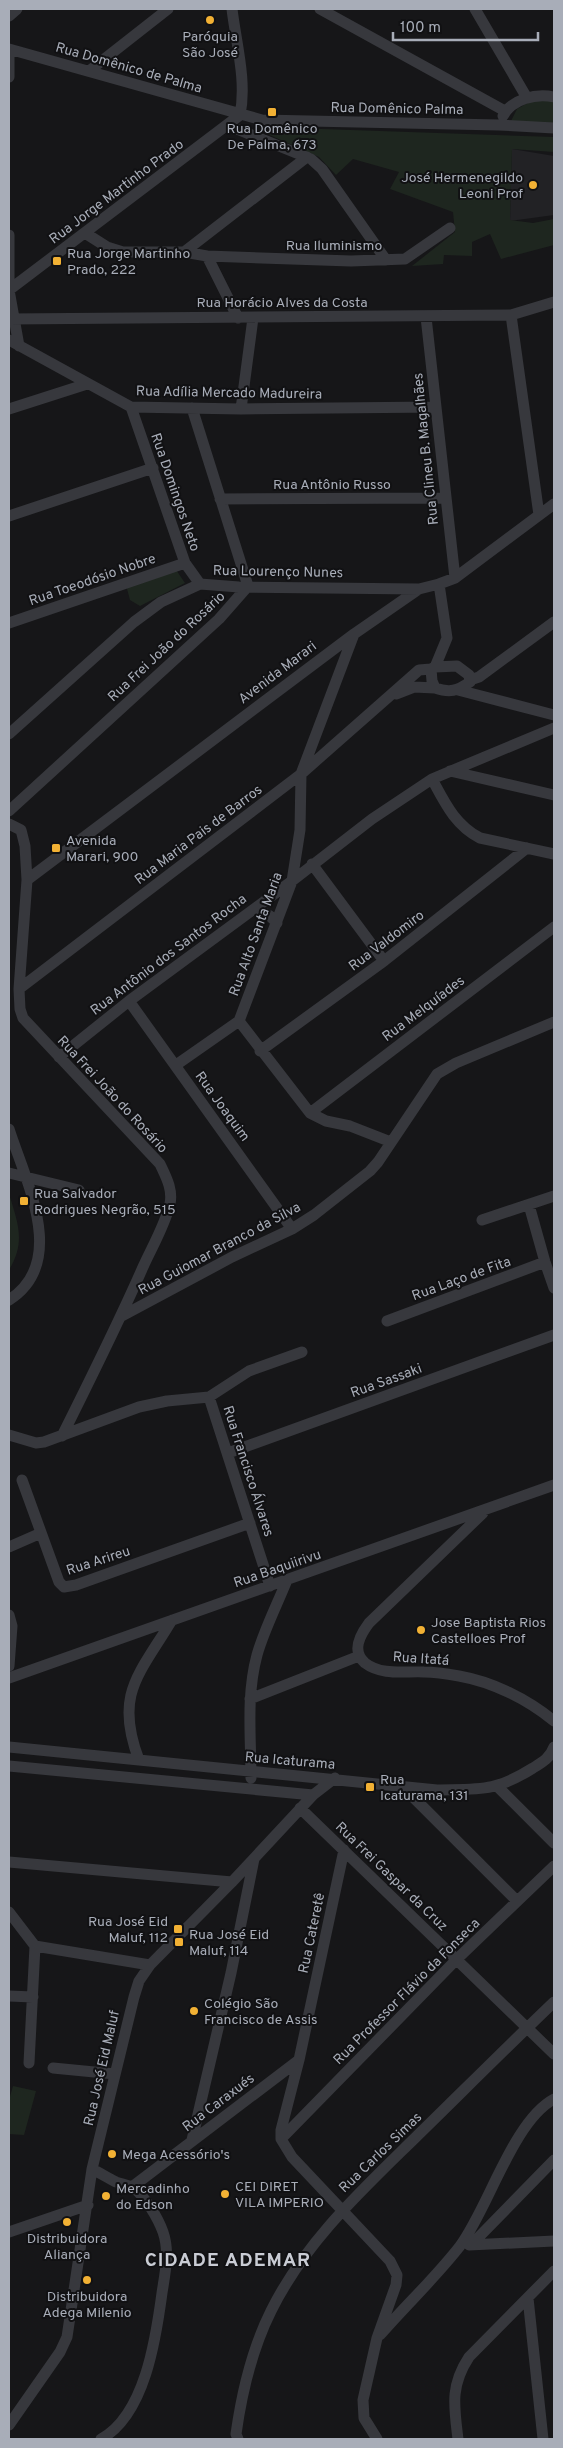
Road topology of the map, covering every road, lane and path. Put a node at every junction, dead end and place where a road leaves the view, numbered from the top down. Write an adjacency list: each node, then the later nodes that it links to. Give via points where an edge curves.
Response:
1 (17, 9): 6 (street)
2 (168, 9): 8 (street)
3 (232, 9): 13 (street, via 242,86)
4 (320, 9): 12 (street)
5 (475, 9): 11 (street)
6 (9, 16)
7 (9, 49): 8 (street, Rua Domênico de Palma); 9 (street)
8 (88, 70): 13 (street, Rua Domênico de Palma)
9 (9, 77)
10 (554, 94): 11 (street)
11 (527, 98): 12 (street)
12 (506, 111): 14 (street)
13 (240, 114): 14 (street, Rua Domênico Palma, via 262,120); 15 (street, Rua Jorge Martinho Prado)
14 (499, 124): 16 (street, Rua Domênico Palma)
15 (227, 125): 17 (street); 19 (street, Rua Jorge Martinho Prado)
16 (554, 128)
17 (306, 157): 21 (street); 23 (street, via 322,169)
18 (450, 228): 23 (street, Rua Iluminismo, via 411,257)
19 (85, 233): 21 (street, Rua Iluminismo, via 107,247 123,252); 24 (street, Rua Jorge Martinho Prado)
20 (9, 235): 24 (street)
21 (184, 252): 22 (street, Rua Iluminismo)
22 (207, 256): 23 (street, Rua Iluminismo, via 314,261); 28 (street)
23 (386, 260)
24 (9, 290): 30 (street)
25 (554, 302): 26 (street, Rua Horácio Alves da Costa)
26 (511, 315): 27 (street, Rua Horácio Alves da Costa); 42 (street)
27 (426, 317): 29 (street, Rua Horácio Alves da Costa); 34 (street, Rua Clineu B. Magalhães)
28 (238, 318): 29 (street, Rua Horácio Alves da Costa); 30 (street, Rua Horácio Alves da Costa)
29 (253, 318): 36 (street)
30 (12, 319): 31 (street)
31 (14, 343): 32 (street, Rua Adília Mercado Madureira)
32 (87, 384): 33 (street, Rua Adília Mercado Madureira); 37 (street)
33 (131, 407): 35 (street, Rua Adília Mercado Madureira); 38 (street, Rua Domingos Neto)
34 (436, 407): 36 (street, Rua Adília Mercado Madureira); 39 (street, Rua Clineu B. Magalhães)
35 (192, 408): 36 (street, Rua Adília Mercado Madureira); 40 (street)
36 (241, 409)
37 (9, 410)
38 (153, 468): 43 (street); 44 (street, Rua Domingos Neto)
39 (444, 498): 40 (street, Rua Antônio Russo); 45 (street, Rua Clineu B. Magalhães)
40 (220, 499): 48 (street)
41 (554, 504): 42 (street, Avenida Marari)
42 (539, 515): 45 (street, Avenida Marari)
43 (9, 516)
44 (185, 563): 46 (street, Rua Domingos Neto); 51 (street, Rua Toeodósio Nobre)
45 (454, 578): 47 (street, Avenida Marari)
46 (200, 584): 48 (street, Rua Lourenço Nunes); 61 (street, Rua Lourenço Nunes, via 161,602 134,622)
47 (439, 584): 49 (street, Avenida Marari); 53 (street, via 447,638)
48 (248, 586): 49 (street, Rua Lourenço Nunes); 66 (street, Rua Frei João do Rosário, via 220,619)
49 (419, 589): 52 (street, Avenida Marari)
50 (554, 622): 54 (street)
51 (9, 623)
52 (354, 634): 63 (street, Rua Alto Santa Maria); 71 (street, Avenida Marari)
53 (433, 668): 54 (street, via 457,666); 55 (street); 57 (street, Rua Maria Pais de Barros, via 419,670)
54 (468, 678): 56 (street); 58 (street)
55 (435, 688): 56 (street, via 447,692); 57 (street, Rua Maria Pais de Barros, via 414,688)
56 (458, 690): 58 (street)
57 (390, 696): 63 (street, Rua Maria Pais de Barros)
58 (498, 699): 59 (street)
59 (554, 715)
60 (554, 728): 62 (street, Rua Antônio dos Santos Rocha)
61 (9, 734)
62 (450, 771): 64 (street, Rua Antônio dos Santos Rocha); 65 (street)
63 (301, 774): 72 (street, Rua Alto Santa Maria, via 300,830); 77 (street, Rua Maria Pais de Barros)
64 (432, 779): 68 (street, via 452,814 469,832 480,838); 70 (street, Rua Antônio dos Santos Rocha)
65 (554, 795)
66 (9, 811)
67 (9, 824): 71 (street, Rua Frei João do Rosário, via 17,826 24,836)
68 (527, 848): 69 (street); 76 (street, Rua Valdomiro)
69 (554, 854)
70 (312, 864): 72 (street, Rua Antônio dos Santos Rocha); 76 (street)
71 (27, 880): 77 (street, Rua Frei João do Rosário)
72 (292, 881): 73 (street, Rua Antônio dos Santos Rocha); 74 (street, Rua Alto Santa Maria)
73 (256, 908): 74 (street); 78 (street, Rua Antônio dos Santos Rocha)
74 (277, 922): 79 (street, Rua Alto Santa Maria)
75 (554, 927): 84 (street, Rua Melquíades)
76 (384, 961): 81 (street, Rua Valdomiro)
77 (19, 989): 82 (street, Rua Frei João do Rosário, via 24,1018)
78 (128, 1001): 82 (street, Rua Antônio dos Santos Rocha); 83 (street, Rua Joaquim)
79 (239, 1021): 81 (street); 83 (street)
80 (554, 1022): 86 (street, Rua Guiomar Branco da Silva, via 443,1070 430,1083)
81 (260, 1051): 84 (street)
82 (59, 1057): 97 (street, Rua Frei João do Rosário, via 160,1164 169,1185 170,1204)
83 (176, 1065): 93 (street, Rua Joaquim)
84 (310, 1113): 86 (street)
85 (9, 1129): 88 (street)
86 (391, 1142): 93 (street, Rua Guiomar Branco da Silva, via 370,1170)
87 (9, 1173): 88 (street)
88 (24, 1176): 89 (street); 96 (street, via 40,1227 40,1251 35,1270 25,1286)
89 (79, 1190)
90 (554, 1196): 91 (street)
91 (529, 1205): 92 (street); 94 (street)
92 (482, 1220)
93 (292, 1229): 97 (street, Rua Guiomar Branco da Silva)
94 (545, 1262): 95 (street); 98 (street, Rua Laço de Fita)
95 (554, 1288)
96 (9, 1300)
97 (122, 1316): 103 (street, Rua Frei João do Rosário)
98 (387, 1321)
99 (554, 1335): 104 (street, Rua Sassaki)
100 (302, 1352): 101 (street, via 249,1371)
101 (209, 1397): 103 (street, Rua Francisco Álvares, via 139,1407); 104 (street, Rua Francisco Álvares)
102 (9, 1435): 103 (street, Rua Francisco Álvares, via 36,1443)
103 (62, 1436)
104 (228, 1453): 108 (street, Rua Francisco Álvares)
105 (22, 1480): 109 (street, Rua Arireu)
106 (554, 1485): 107 (street, Rua Baquiirivu)
107 (486, 1510): 111 (street, Rua Baquiirivu); 116 (street, via 369,1623 358,1644)
108 (250, 1523): 109 (street, Rua Arireu, via 68,1587 59,1582); 112 (street, Rua Francisco Álvares)
109 (41, 1533): 110 (street)
110 (9, 1547)
111 (287, 1580): 112 (street, Rua Baquiirivu); 119 (street, via 257,1655)
112 (270, 1586): 114 (street, Rua Baquiirivu)
113 (9, 1615): 115 (street)
114 (172, 1620): 118 (street, Rua Baquiirivu); 124 (street, via 136,1680 130,1697 129,1732)
115 (10, 1634): 117 (street)
116 (359, 1656): 119 (street); 120 (street, Rua Itatá, via 378,1670 460,1676 485,1683 521,1698)
117 (9, 1666)
118 (9, 1678)
119 (250, 1699): 126 (street)
120 (554, 1721)
121 (554, 1746): 123 (street, Rua Icaturama)
122 (9, 1747): 124 (street, Rua Icaturama)
123 (552, 1758): 129 (street, Rua Icaturama)
124 (139, 1760): 126 (street, Rua Icaturama)
125 (9, 1766): 130 (street)
126 (251, 1772): 127 (street, Rua Icaturama); 130 (street)
127 (335, 1778): 128 (street, Rua Icaturama); 131 (street, Rua José Eid Maluf)
128 (403, 1787): 129 (street, Rua Icaturama, via 437,1790); 139 (street)
129 (498, 1787): 133 (street)
130 (251, 1788): 131 (street)
131 (313, 1795): 132 (street, Rua José Eid Maluf)
132 (300, 1808): 134 (street, Rua Frei Gaspar da Cruz); 135 (street, Rua José Eid Maluf)
133 (554, 1842)
134 (344, 1850): 142 (street, Rua Frei Gaspar da Cruz); 149 (street, Rua Cateretê)
135 (254, 1858): 138 (street, Rua José Eid Maluf); 155 (street)
136 (9, 1862): 138 (street)
137 (554, 1866): 139 (street, Rua Professor Flávio da Fonseca)
138 (232, 1882): 143 (street, Rua José Eid Maluf)
139 (517, 1901): 142 (street, Rua Professor Flávio da Fonseca)
140 (9, 1912): 141 (street)
141 (35, 1946): 143 (street); 145 (street)
142 (456, 1960): 147 (street, Rua Frei Gaspar da Cruz); 154 (street, Rua Professor Flávio da Fonseca)
143 (150, 1965): 152 (street, Rua José Eid Maluf, via 134,1997)
144 (9, 1996): 145 (street)
145 (32, 1997): 150 (street)
146 (554, 2002): 147 (street, Rua Carlos Simas)
147 (527, 2028): 148 (street, Rua Frei Gaspar da Cruz); 160 (street, Rua Carlos Simas)
148 (554, 2054)
149 (298, 2060): 154 (street, Rua Cateretê, via 282,2120); 155 (street, Rua Caraxués)
150 (29, 2063)
151 (54, 2068): 152 (street)
152 (115, 2074): 157 (street, Rua José Eid Maluf)
153 (554, 2099): 163 (street, via 526,2125)
154 (281, 2139): 160 (street, via 292,2157)
155 (192, 2140): 158 (street, Rua Caraxués)
156 (554, 2160): 163 (street)
157 (92, 2169): 158 (street); 159 (street, Rua José Eid Maluf)
158 (132, 2187): 169 (street, via 163,2232 167,2263 150,2361 128,2413)
159 (88, 2205): 161 (street); 167 (street, Rua José Eid Maluf, via 67,2337)
160 (342, 2210): 166 (street, via 390,2261 397,2274); 168 (street, Rua Carlos Simas, via 293,2272 271,2310 242,2389)
161 (9, 2232)
162 (554, 2241): 163 (street)
163 (466, 2245): 166 (street)
164 (554, 2271): 165 (street)
165 (528, 2298): 171 (street, via 462,2368 454,2402); 172 (street)
166 (377, 2338): 170 (street, via 363,2400 364,2418)
167 (9, 2425)
168 (234, 2437)
169 (101, 2439)
170 (377, 2439)
171 (458, 2439)
172 (543, 2439)

